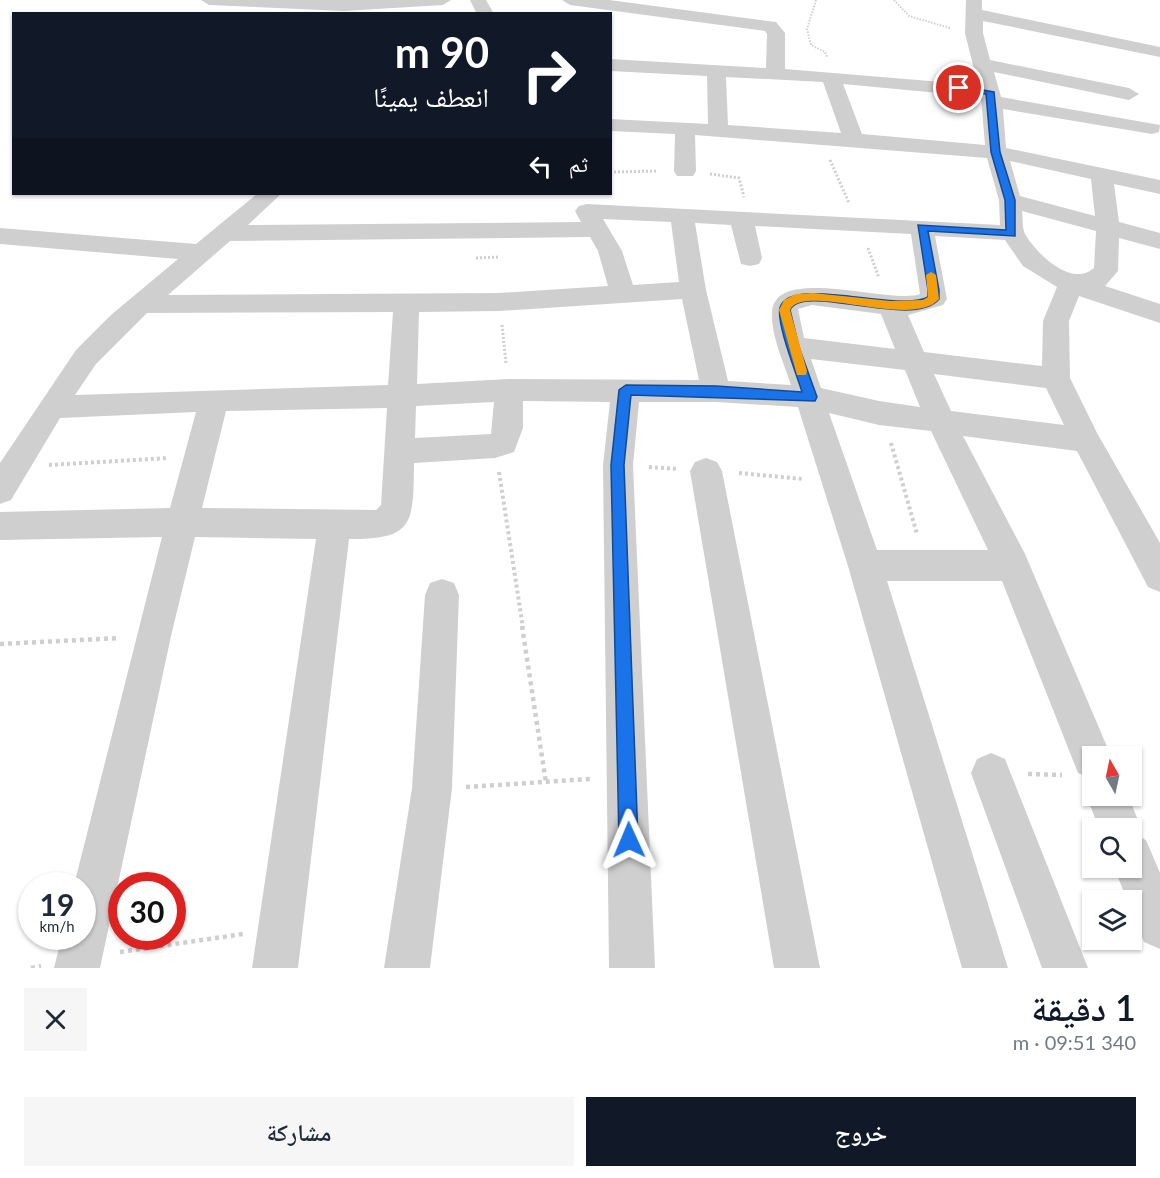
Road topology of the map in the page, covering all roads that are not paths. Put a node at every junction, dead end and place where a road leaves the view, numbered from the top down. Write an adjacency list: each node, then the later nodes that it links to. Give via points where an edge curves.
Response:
1 (209, 0): 5 (street)
2 (443, 0): 5 (street)
3 (570, 0): 6 (street)
4 (973, 4): 9 (street); 10 (street, via 974,33)
5 (344, 7)
6 (604, 9): 7 (street)
7 (666, 12): 8 (street); 13 (street, via 770,26 776,33 769,45)
8 (662, 30)
9 (1160, 52)
10 (982, 64): 15 (street); 16 (street)
11 (612, 65): 12 (street)
12 (716, 70): 13 (street); 20 (street)
13 (775, 74): 14 (street)
14 (831, 77): 16 (street); 21 (street)
15 (1129, 94)
16 (991, 97): 19 (street); 22 (street)
17 (612, 125): 18 (street)
18 (685, 128): 20 (street); 23 (street)
19 (1152, 128)
20 (718, 130): 21 (street)
21 (854, 141): 22 (street)
22 (996, 152): 24 (street); 27 (street)
23 (685, 171)
24 (1102, 176): 25 (street); 31 (street)
25 (1160, 187)
26 (269, 195): 33 (street)
27 (1010, 200): 31 (street); 34 (street)
28 (587, 211): 29 (street); 33 (street); 41 (street, via 610,251)
29 (682, 216): 30 (street); 40 (street)
30 (741, 218): 32 (street); 38 (street)
31 (1108, 226): 36 (street); 39 (street, via 1106,271 1095,282)
32 (922, 228): 34 (street); 44 (street, via 934,299)
33 (225, 233): 37 (street)
34 (1012, 233): 39 (street, via 1032,260)
35 (0, 236): 37 (street)
36 (1160, 241)
37 (203, 253): 43 (street)
38 (750, 258)
39 (1071, 284): 45 (street); 48 (street, via 1056,321)
40 (693, 290): 41 (street); 51 (street)
41 (622, 292): 42 (street, via 499,302)
42 (406, 303): 43 (street); 52 (street)
43 (142, 304): 55 (street, via 86,357)
44 (890, 305): 46 (street, via 796,298 785,310); 47 (street)
45 (1160, 314)
46 (793, 347): 47 (street); 53 (street)
47 (914, 362): 48 (street); 56 (street)
48 (1056, 378): 57 (street)
49 (509, 390): 50 (street); 52 (street); 58 (street, via 507,438 495,446)
50 (626, 390): 51 (street); 75 (street, via 618,465)
51 (716, 391): 53 (street)
52 (403, 396): 54 (street); 58 (street)
53 (810, 397): 56 (street); 65 (street)
54 (214, 400): 55 (street); 61 (street)
55 (51, 407): 60 (street)
56 (941, 422): 57 (street); 64 (street)
57 (1086, 440): 66 (street)
58 (399, 452): 62 (street, via 397,511 385,522 373,525)
59 (706, 471): 76 (street)
60 (7, 478)
61 (184, 522): 62 (street); 63 (street); 73 (street, via 153,636)
62 (334, 525): 72 (street)
63 (0, 526)
64 (1012, 565): 65 (street); 68 (street)
65 (865, 566): 77 (street)
66 (1160, 576)
67 (442, 595): 74 (street, via 432,788)
68 (1081, 767)
69 (991, 773): 78 (street)
70 (1140, 878): 71 (street)
71 (1160, 926)
72 (277, 948)
73 (78, 963)
74 (407, 968)
75 (632, 968)
76 (796, 968)
77 (985, 968)
78 (1065, 968)

